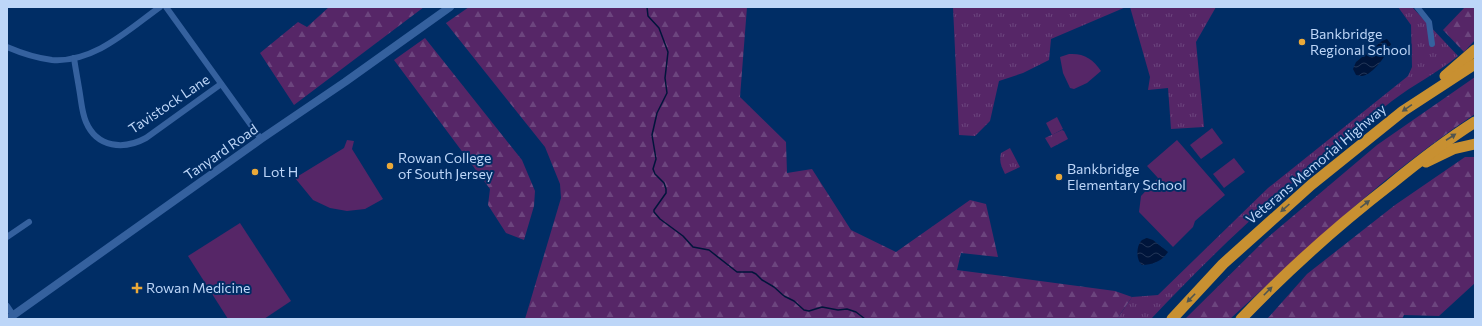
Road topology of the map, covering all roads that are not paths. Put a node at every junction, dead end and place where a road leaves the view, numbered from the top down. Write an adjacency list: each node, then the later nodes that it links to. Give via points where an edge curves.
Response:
1 (160, 7): 8 (street, via 103,47)
2 (166, 7): 10 (street)
3 (450, 7): 13 (street, Tanyard Road)
4 (1417, 7): 5 (street, via 1429,22)
5 (1432, 44)
6 (7, 47): 8 (street, via 42,58)
7 (1475, 50): 11 (highway, via 1434,86)
8 (74, 58): 10 (street, Tavistock Lane, via 86,122 96,136 113,145 128,145 146,138)
9 (1475, 64): 11 (highway, Veterans Memorial Highway)
10 (221, 84): 13 (street)
11 (1430, 93): 20 (highway, Veterans Memorial Highway, one-way to 20, via 1403,111 1311,185 1224,264)
12 (1475, 122): 15 (highway, one-way to 12, via 1443,142)
13 (261, 139): 19 (street, Tanyard Road)
14 (1475, 144): 15 (highway, via 1453,149 1417,168)
15 (1409, 169): 21 (highway, one-way to 15, via 1349,217)
16 (29, 222): 17 (street)
17 (7, 237)
18 (7, 306): 19 (street)
19 (11, 317)
20 (1172, 319)
21 (1241, 319)

